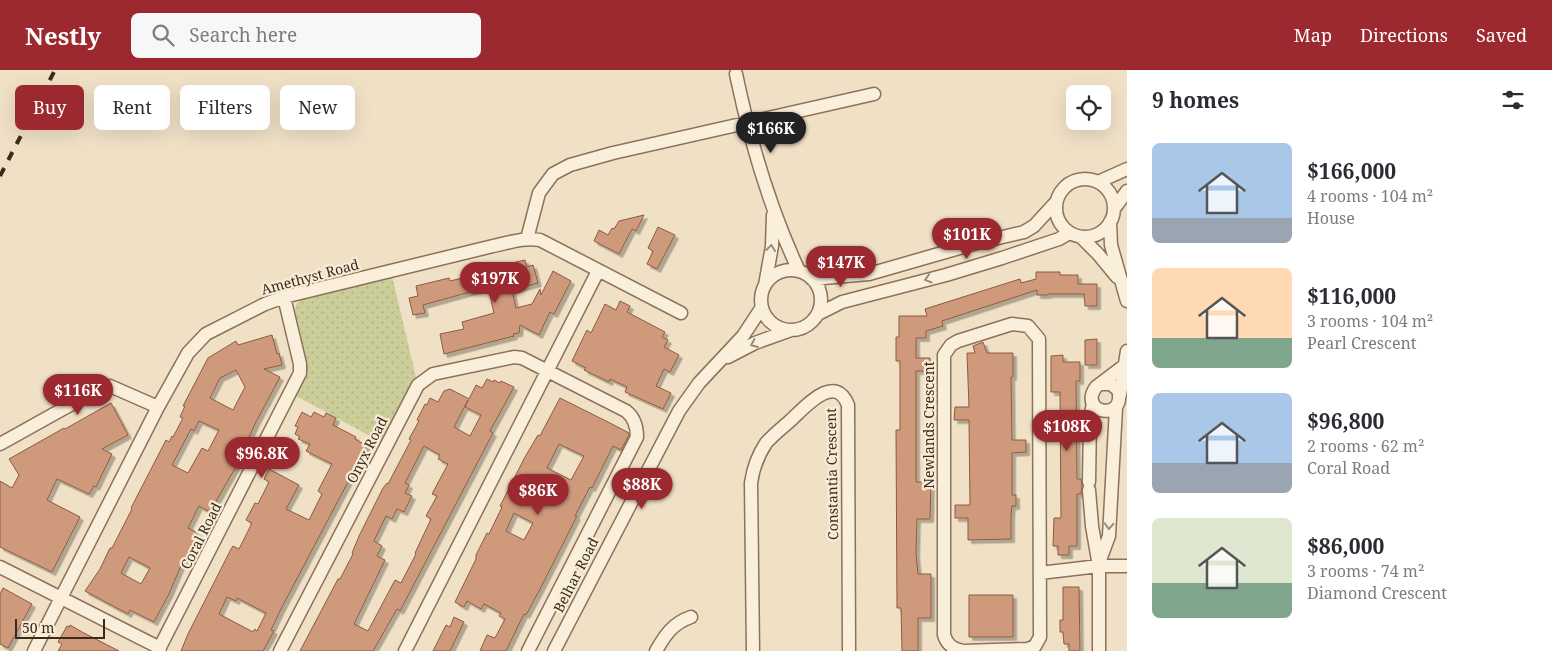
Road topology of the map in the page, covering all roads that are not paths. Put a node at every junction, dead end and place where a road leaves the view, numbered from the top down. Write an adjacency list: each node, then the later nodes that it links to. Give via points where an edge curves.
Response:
1 (736, 74): 3 (street)
2 (874, 94): 3 (street)
3 (746, 123): 8 (street); 12 (street, via 570,164 553,174 539,193)
4 (1127, 169): 5 (street)
5 (1098, 182): 7 (street, via 1076,180 1066,186); 9 (street, via 1112,196)
6 (1127, 191): 9 (street)
7 (1056, 202): 11 (street, via 1062,226); 15 (street, via 1024,232 977,242 869,274)
8 (773, 210): 14 (street); 17 (street, one-way to 8, via 772,246)
9 (1114, 210): 10 (street)
10 (1110, 222): 11 (street, via 1092,237); 16 (street, via 1111,245)
11 (1075, 235): 16 (street, via 1098,254); 22 (street, one-way to 22, via 842,302)
12 (527, 239): 13 (street, Amethyst Road, via 540,240); 18 (street, Amethyst Road)
13 (598, 271): 21 (street, Amethyst Road); 27 (street)
14 (798, 271): 15 (street); 17 (street, via 780,272)
15 (812, 279): 22 (street, via 819,289 821,302)
16 (1122, 282): 19 (street)
17 (765, 284): 20 (street, via 761,295)
18 (284, 297): 31 (street, Amethyst Road, via 255,308 198,340); 39 (street, Coral Road, via 300,373)
19 (1127, 301)
20 (762, 307): 23 (street, via 775,326); 25 (street, Belhar Road, via 743,336)
21 (681, 313)
22 (818, 314): 23 (street, via 809,325)
23 (790, 330): 25 (street, Belhar Road, one-way to 25)
24 (1127, 351): 26 (street)
25 (719, 361): 44 (street, Belhar Road, via 698,383 679,411)
26 (1125, 365): 28 (street); 29 (street)
27 (547, 370): 41 (street, Onyx Road, via 522,358 510,357 433,374 418,385); 42 (street); 43 (street, Onyx Road, via 629,413 636,426 636,438)
28 (1101, 384): 29 (street, via 1115,386); 30 (street, via 1093,391)
29 (1118, 401): 30 (street, via 1111,410 1100,410); 34 (street, one-way to 34, via 1109,536)
30 (1093, 402): 34 (street, via 1089,486)
31 (158, 407): 32 (street, via 110,386); 37 (street, Amethyst Road)
32 (0, 444)
33 (0, 566): 37 (street, Coral Road)
34 (1098, 566): 35 (street); 36 (street); 48 (street)
35 (1127, 566)
36 (1040, 572): 36 (street, Newlands Crescent, via 1039,339 1028,326 1012,324 958,341 944,354 944,635 948,643 953,649 963,651 1028,649 1035,646 1040,637)
37 (61, 598): 39 (street, Coral Road); 40 (street, Amethyst Road)
38 (690, 617): 45 (street, via 672,628)
39 (159, 650)
40 (34, 651)
41 (280, 651)
42 (405, 651)
43 (528, 651)
44 (554, 651)
45 (656, 651)
46 (753, 651): 47 (street, Constantia Crescent, via 752,473 766,443 814,399 832,391 840,393 848,405)
47 (849, 651)
48 (1099, 651)

